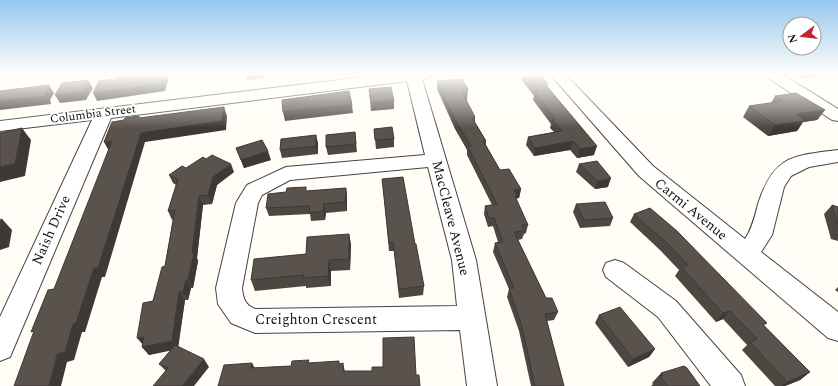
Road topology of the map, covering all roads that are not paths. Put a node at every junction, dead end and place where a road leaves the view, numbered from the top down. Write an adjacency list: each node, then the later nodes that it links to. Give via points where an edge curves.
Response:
1 (276, 92): 5 (street, Columbia Street)
2 (423, 92): 9 (street, MacCleave Avenue)
3 (574, 92): 10 (street, Carmi Avenue, via 646,171)
4 (800, 92): 6 (street)
5 (104, 113): 7 (street, Columbia Street); 14 (street, Naish Drive)
6 (838, 116)
7 (0, 126)
8 (838, 156): 10 (street, via 804,161 784,171 774,187 760,235)
9 (436, 160): 12 (street, MacCleave Avenue, via 464,260); 12 (street, Creighton Crescent, via 286,174 254,190 247,203 229,288 231,304 240,315 255,321)
10 (747, 254): 13 (street, Carmi Avenue)
11 (615, 270): 16 (street, via 667,309)
12 (472, 318): 15 (street, MacCleave Avenue)
13 (838, 329)
14 (0, 348)
15 (482, 386)
16 (730, 386)

